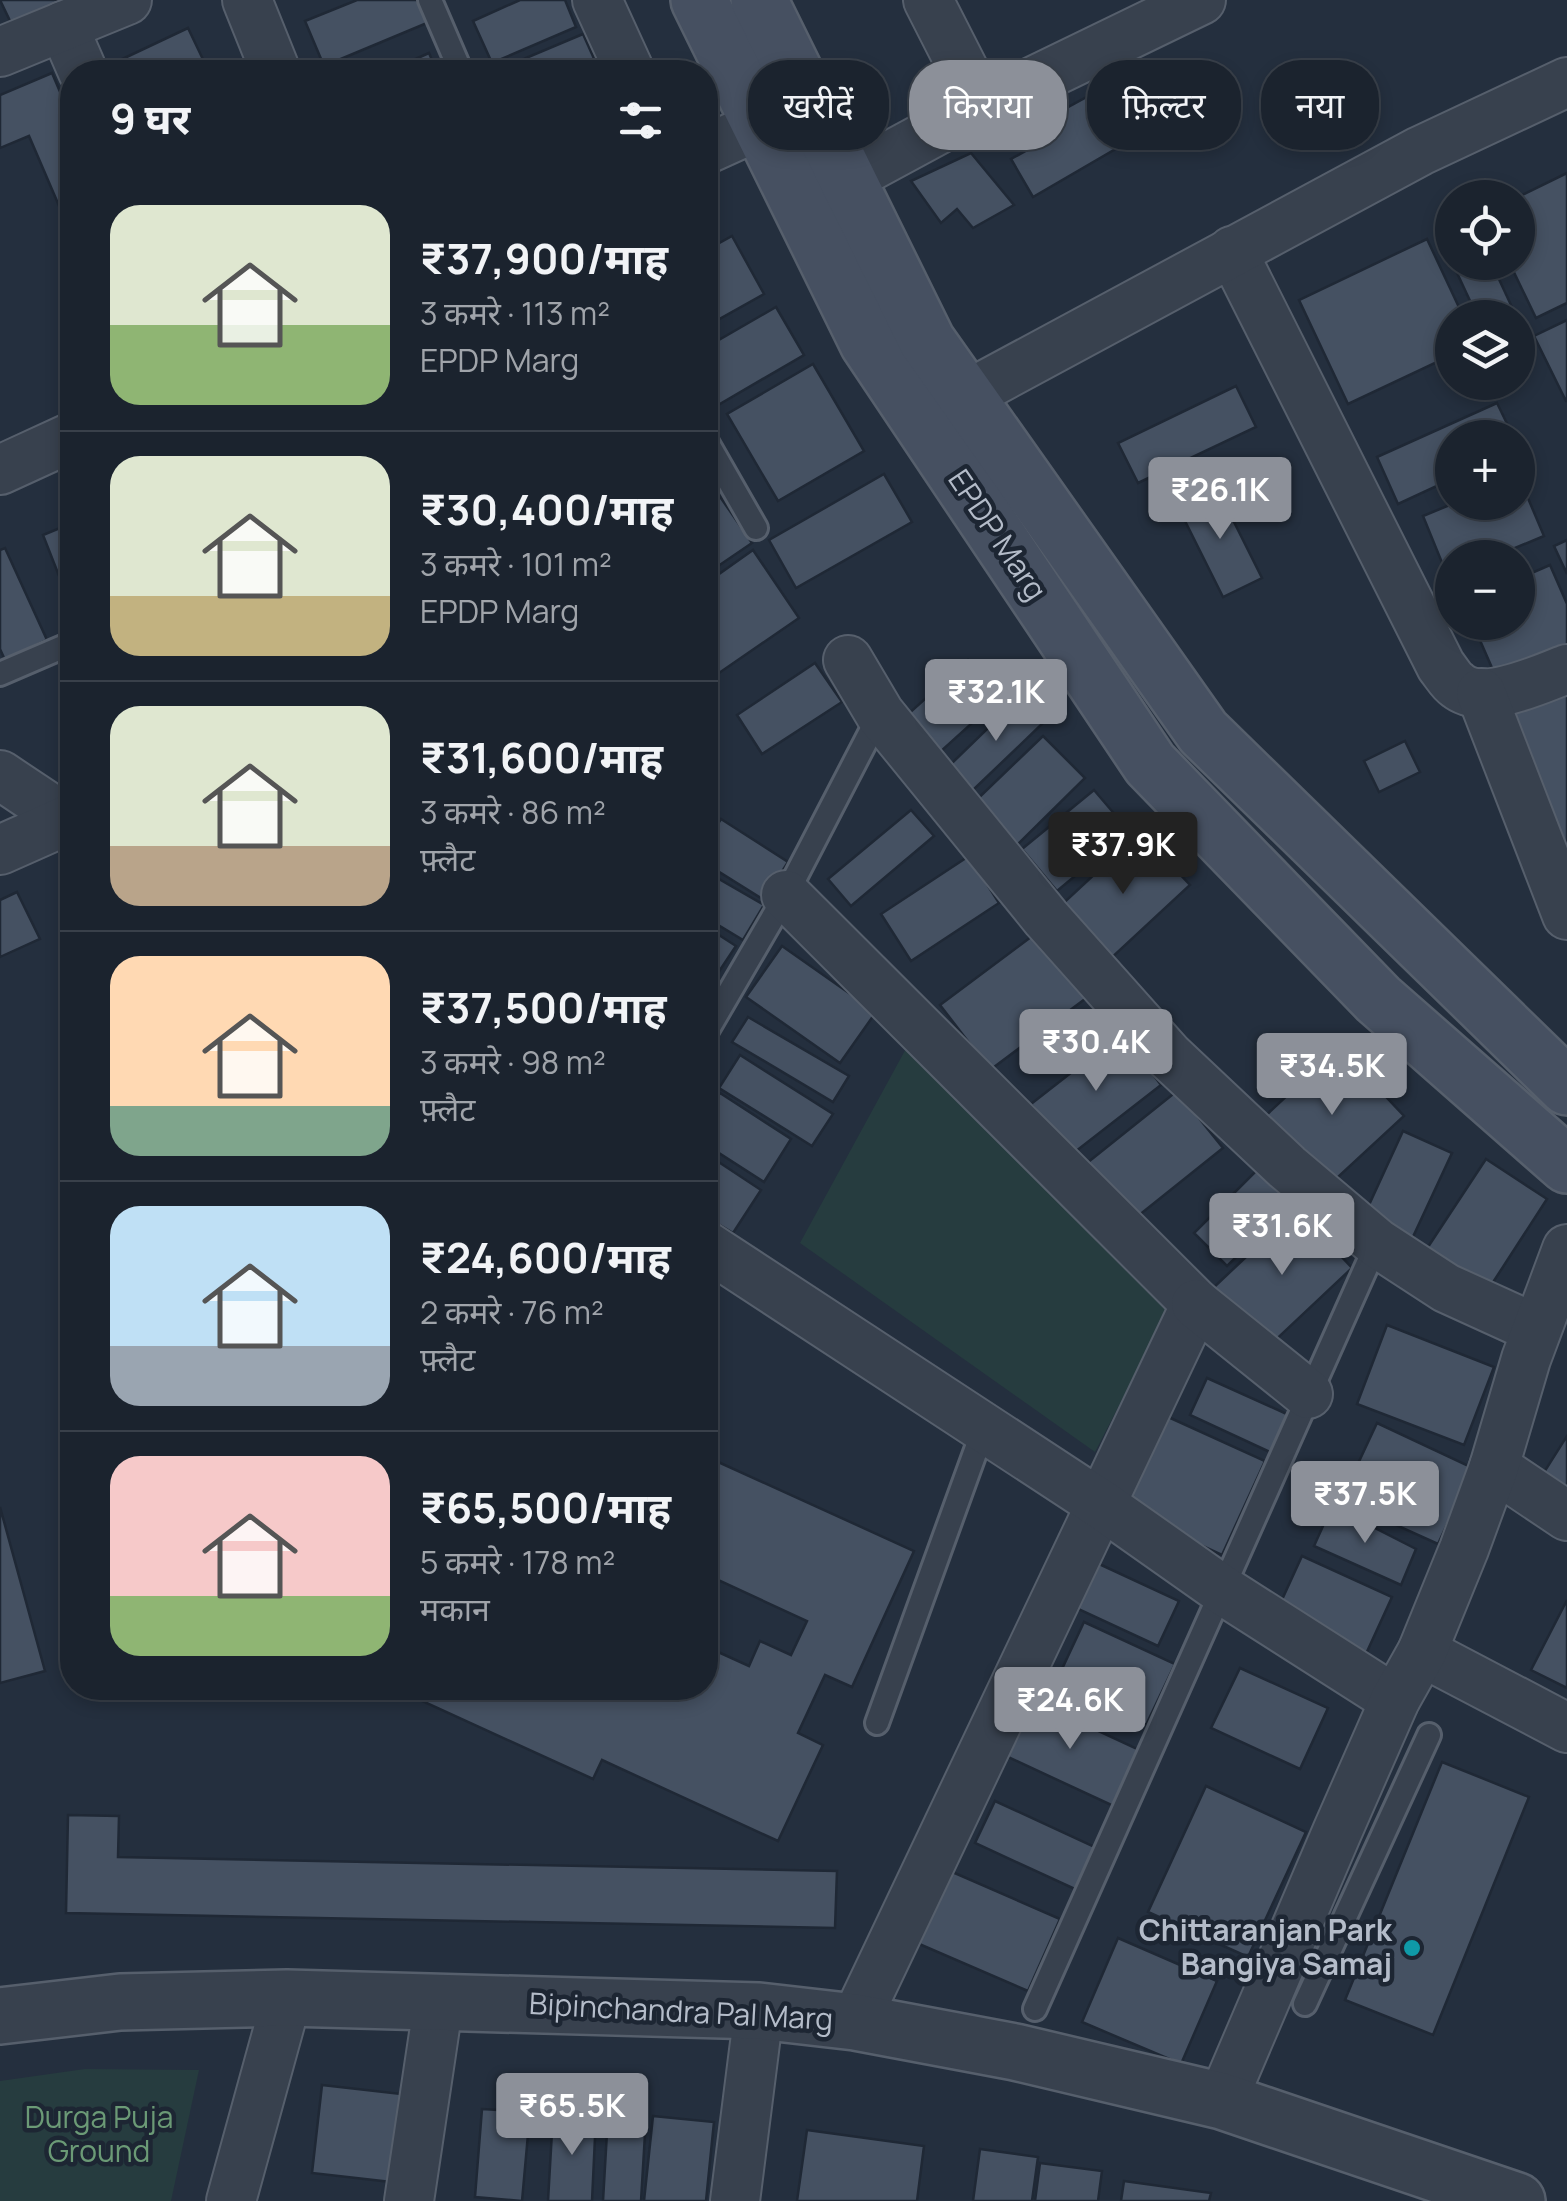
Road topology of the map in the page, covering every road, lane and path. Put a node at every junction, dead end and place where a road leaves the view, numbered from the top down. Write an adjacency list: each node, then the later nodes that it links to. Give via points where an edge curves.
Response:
1 (127, 0): 9 (street)
2 (247, 0): 12 (street)
3 (430, 0): 13 (lane)
4 (597, 0): 14 (street)
5 (699, 0): 17 (main road, EPDP Marg)
6 (759, 0): 15 (main road, EPDP Marg)
7 (928, 0): 16 (street)
8 (1200, 0): 18 (street)
9 (63, 26): 10 (street); 11 (street)
10 (0, 52)
11 (78, 60)
12 (271, 60)
13 (455, 60)
14 (624, 60)
15 (773, 60)
16 (959, 60)
17 (748, 64)
18 (1067, 65)
19 (1567, 82): 26 (street)
20 (748, 130): 21 (street)
21 (718, 144)
22 (909, 145): 25 (street)
23 (798, 150): 27 (main road, EPDP Marg, via 868,343)
24 (820, 150): 25 (main road, EPDP Marg)
25 (847, 179): 27 (main road, EPDP Marg, via 927,340)
26 (1232, 250): 27 (street); 36 (street, via 1442,666 1459,688)
27 (943, 408): 45 (main road, EPDP Marg, via 1202,732); 46 (main road, EPDP Marg, via 1150,764 1378,999)
28 (60, 442): 30 (street)
29 (718, 462): 31 (lane)
30 (0, 470)
31 (756, 528)
32 (60, 648): 35 (lane)
33 (848, 660): 37 (street)
34 (1567, 668): 36 (street)
35 (0, 674)
36 (1482, 693): 43 (street)
37 (880, 714): 42 (lane); 47 (street, via 1169,1056)
38 (0, 775): 39 (street)
39 (60, 813)
40 (60, 825): 41 (street)
41 (0, 850)
42 (786, 896): 44 (lane); 50 (street)
43 (1567, 915)
44 (718, 1012)
45 (1567, 1087)
46 (1567, 1165)
47 (1377, 1243): 51 (street, via 1446,1288); 52 (lane)
48 (1567, 1248): 51 (street)
49 (718, 1254): 53 (street)
50 (1196, 1304): 52 (street); 55 (street)
51 (1536, 1329): 54 (street)
52 (1308, 1394): 57 (lane)
53 (984, 1428): 55 (street); 60 (lane)
54 (1494, 1467): 56 (street); 58 (street)
55 (1102, 1505): 57 (street); 70 (street)
56 (1567, 1516)
57 (1224, 1591): 59 (street); 67 (lane)
58 (1422, 1652): 59 (street); 61 (street)
59 (1395, 1700): 63 (street)
60 (877, 1723)
61 (1567, 1728)
62 (1429, 1735): 63 (lane)
63 (1356, 1841): 66 (lane); 71 (street)
64 (287, 1998): 65 (street, Bipinchandra Pal Marg); 69 (street, Bipinchandra Pal Marg, via 120,2002); 72 (street)
65 (439, 2000): 68 (street, Bipinchandra Pal Marg); 73 (street)
66 (1306, 2004)
67 (1035, 2008)
68 (759, 2011): 70 (street, Bipinchandra Pal Marg); 74 (street)
69 (0, 2016)
70 (855, 2022): 71 (street, Bipinchandra Pal Marg)
71 (1222, 2101): 75 (street, Bipinchandra Pal Marg)
72 (232, 2201)
73 (409, 2201)
74 (735, 2201)
75 (1517, 2201)

